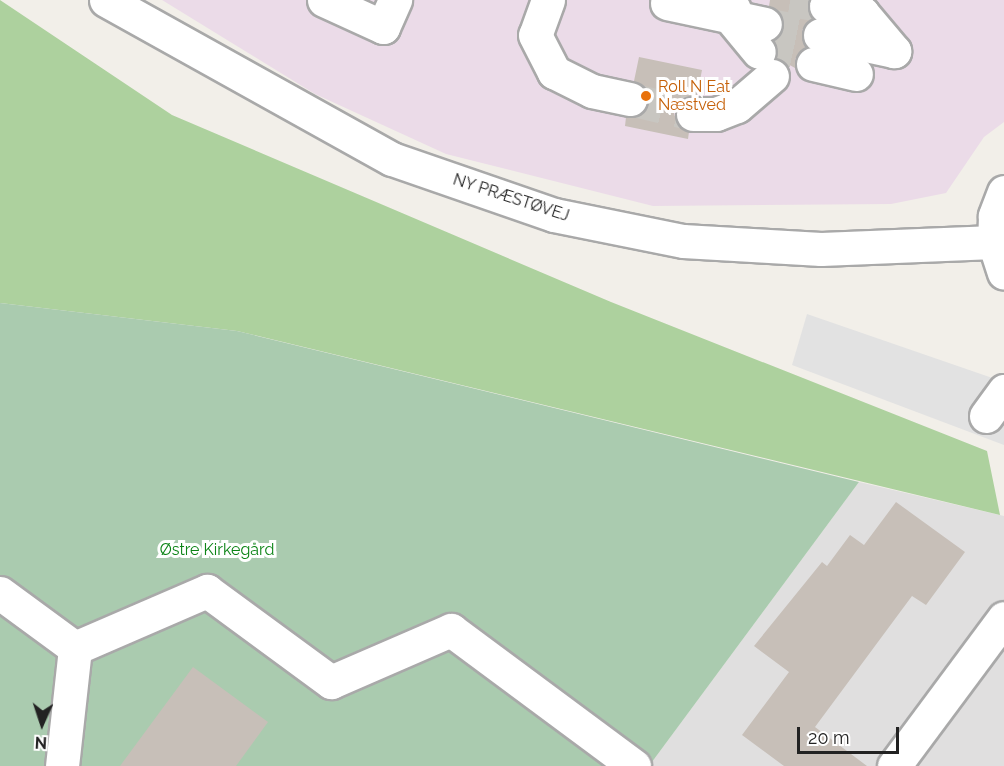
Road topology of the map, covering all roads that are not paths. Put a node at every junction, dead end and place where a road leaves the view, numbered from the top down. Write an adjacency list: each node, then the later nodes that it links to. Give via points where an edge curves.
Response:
1 (106, 0): 13 (street, NY PRÆSTØVEJ, via 392,159 554,215 695,242)
2 (324, 0): 3 (street, via 383,27)
3 (395, 0)
4 (548, 0): 10 (street, via 535,35 554,72 592,91)
5 (667, 3): 7 (street)
6 (862, 7): 8 (street); 8 (street, via 894,51)
7 (734, 8): 11 (street, via 765,51 737,106 716,114)
8 (819, 35): 9 (street)
9 (856, 74)
10 (630, 99)
11 (693, 114)
12 (1004, 192): 13 (street, via 995,216)
13 (999, 257)
14 (0, 593): 16 (street)
15 (1004, 618): 19 (street)
16 (75, 648): 17 (street); 18 (street, via 207,591 331,682 451,630)
17 (62, 766)
18 (634, 766)
19 (894, 766)

